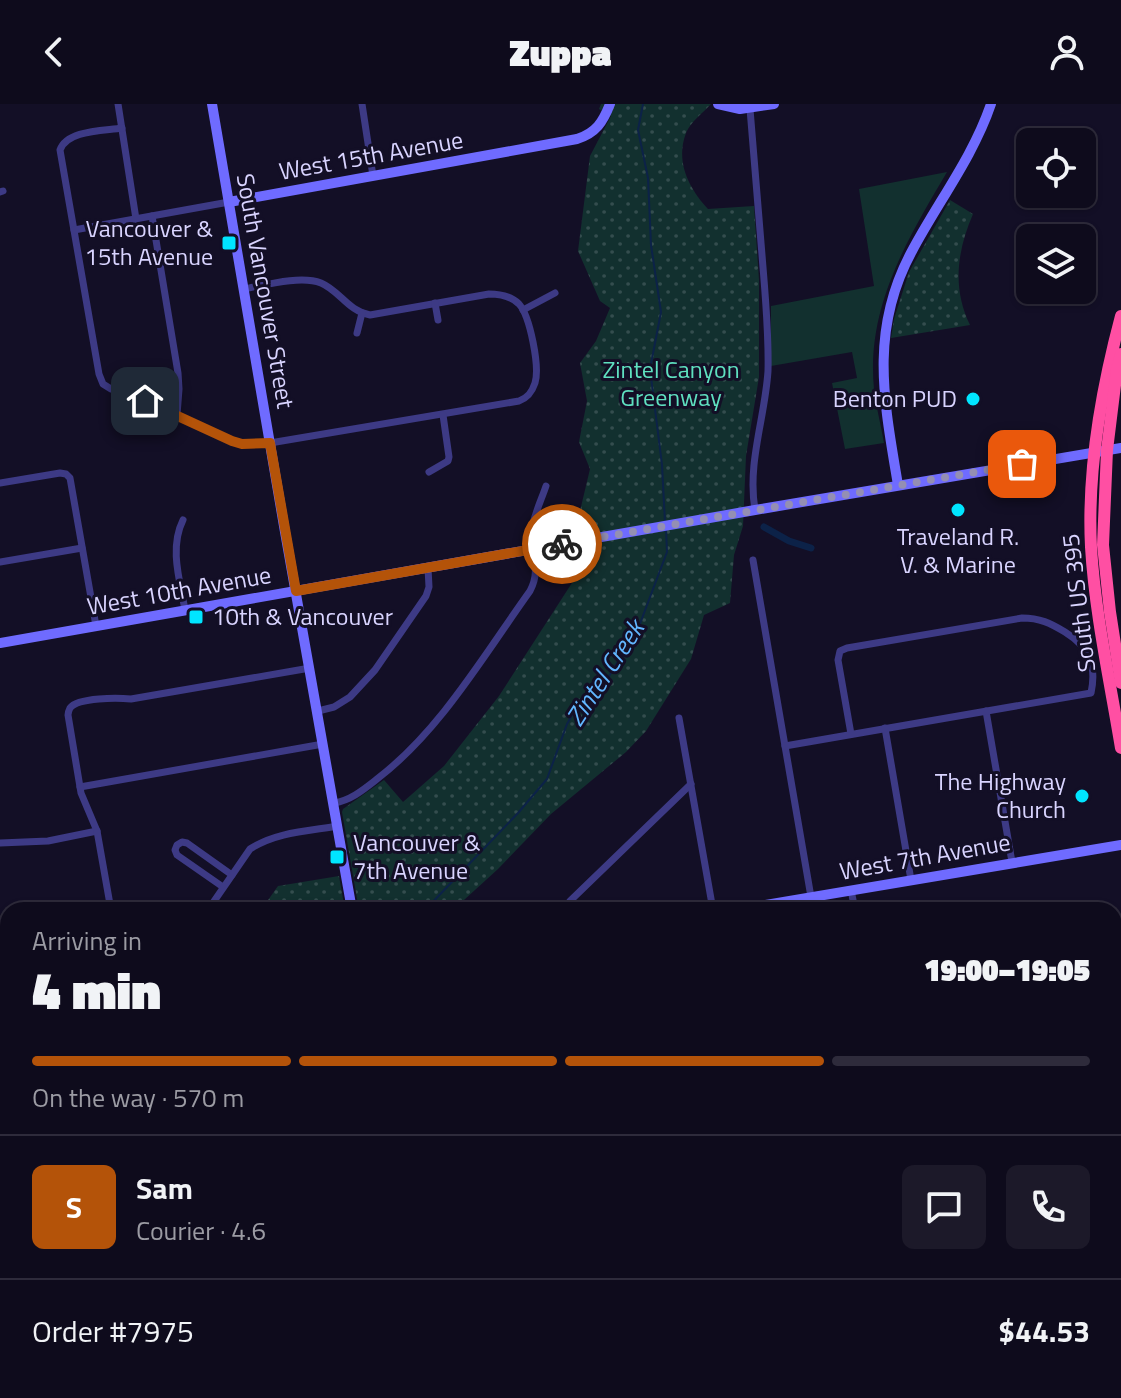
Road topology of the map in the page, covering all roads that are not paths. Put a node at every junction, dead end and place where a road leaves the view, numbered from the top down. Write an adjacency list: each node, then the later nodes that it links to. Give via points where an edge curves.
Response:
1 (118, 104): 9 (street)
2 (212, 104): 11 (street, South Vancouver Street)
3 (362, 104): 10 (street)
4 (610, 104): 10 (street, West 15th Avenue, via 598,128 577,139)
5 (718, 104): 8 (street)
6 (774, 104): 8 (street)
7 (987, 105): 31 (street, via 976,141 912,250 890,306 883,389)
8 (750, 109): 33 (street, via 768,371 752,473)
9 (122, 128): 13 (street); 14 (street, via 70,136 63,142 60,155)
10 (373, 176): 11 (street, West 15th Avenue)
11 (229, 202): 12 (street, West 15th Avenue); 15 (street, South Vancouver Street)
12 (152, 216): 13 (street, West 15th Avenue); 24 (street, via 178,373)
13 (136, 219): 14 (street, West 15th Avenue)
14 (74, 230): 24 (street, via 103,384)
15 (244, 289): 19 (street, via 314,281); 26 (street, South Vancouver Street)
16 (555, 293): 18 (street)
17 (435, 303): 18 (street, via 500,294); 19 (street); 21 (street)
18 (523, 310): 25 (street, via 537,372 534,387 524,400)
19 (362, 313): 22 (street)
20 (1121, 316): 28 (highway, via 1105,379)
21 (438, 320)
22 (357, 333)
23 (1121, 354): 28 (highway)
24 (177, 415): 26 (street, via 238,442)
25 (443, 415): 26 (street); 29 (street, via 449,457)
26 (270, 443): 40 (street, South Vancouver Street)
27 (1121, 448): 28 (street, West 10th Avenue)
28 (1100, 451): 31 (street, West 10th Avenue); 45 (highway, South US 395, via 1103,545); 53 (highway, South US 395, via 1091,529 1094,580)
29 (429, 472)
30 (0, 483): 35 (street, via 66,474)
31 (898, 485): 33 (street, West 10th Avenue)
32 (546, 486): 36 (street, via 532,529)
33 (755, 510): 36 (street, West 10th Avenue)
34 (183, 520): 41 (street, via 176,542)
35 (82, 548): 38 (street); 42 (street)
36 (533, 549): 39 (street, West 10th Avenue); 56 (street, via 536,574 530,591 437,721 383,775)
37 (753, 560): 52 (street)
38 (0, 562)
39 (428, 568): 40 (street, West 10th Avenue); 46 (street, via 426,596 375,670 342,703)
40 (296, 591): 41 (street, West 10th Avenue); 44 (street, South Vancouver Street)
41 (185, 610): 42 (street, West 10th Avenue)
42 (96, 626): 43 (street, West 10th Avenue)
43 (0, 643)
44 (310, 668): 46 (street, South Vancouver Street); 55 (street, via 131,699 77,703 68,715)
45 (1121, 683)
46 (318, 711): 51 (street, South Vancouver Street)
47 (986, 711): 49 (street); 50 (street, via 1091,693 1088,652 1077,639 1034,618 847,648 838,660); 61 (street)
48 (679, 718): 54 (street)
49 (885, 728): 50 (street); 63 (street)
50 (851, 734): 52 (street)
51 (323, 744): 55 (street); 56 (street, South Vancouver Street)
52 (785, 746): 66 (street)
53 (1121, 748)
54 (691, 784): 70 (street); 71 (street)
55 (80, 787): 58 (street)
56 (334, 803): 57 (street, South Vancouver Street)
57 (338, 826): 62 (street, via 262,842 250,849); 69 (street, South Vancouver Street)
58 (97, 831): 59 (street); 67 (street)
59 (0, 843)
60 (1121, 845): 61 (street, West 7th Avenue)
61 (1012, 862): 63 (street, West 7th Avenue)
62 (232, 875): 64 (street); 64 (street, via 187,843 177,845 177,855)
63 (911, 880): 65 (street, West 7th Avenue)
64 (223, 887): 68 (street)
65 (851, 890): 66 (street, West 7th Avenue); 73 (street)
66 (811, 897): 72 (street, West 7th Avenue)
67 (110, 902)
68 (213, 902)
69 (351, 902)
70 (569, 902)
71 (712, 902)
72 (782, 902)
73 (853, 902)

